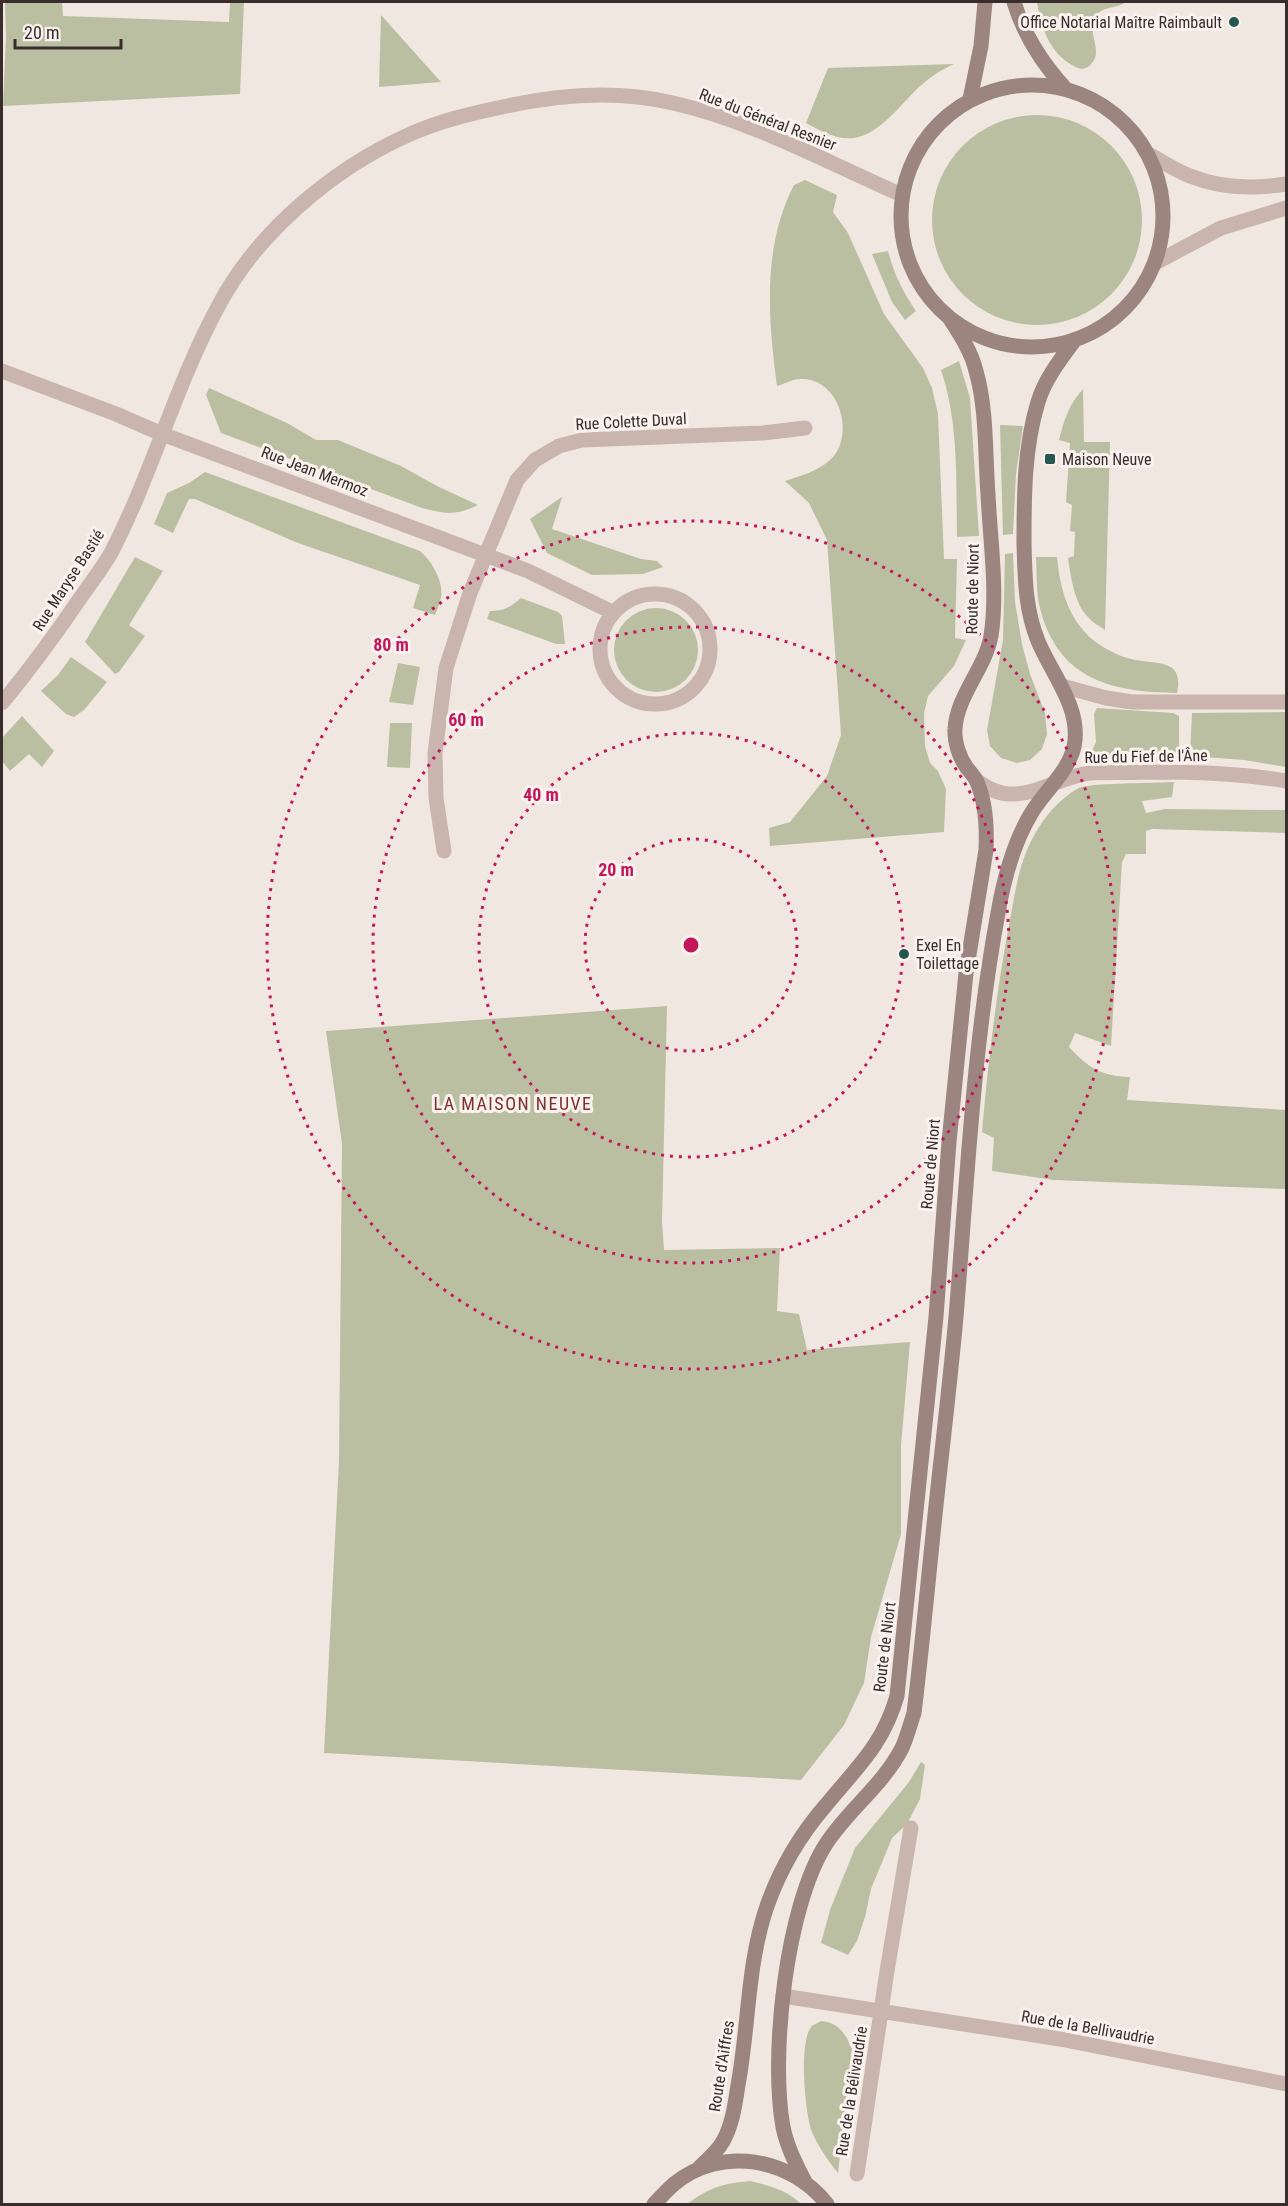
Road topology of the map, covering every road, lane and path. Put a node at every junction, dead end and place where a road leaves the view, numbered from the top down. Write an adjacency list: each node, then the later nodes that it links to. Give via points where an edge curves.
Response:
1 (985, 2): 4 (main road)
2 (1014, 2): 3 (main road, via 1044,66)
3 (1065, 88): 4 (main road, via 1021,84); 5 (main road, via 1105,106 1137,136)
4 (970, 99): 7 (main road, via 948,114 924,141)
5 (1148, 154): 6 (street, via 1212,183); 9 (main road, via 1157,175 1164,218)
6 (1287, 184)
7 (902, 195): 10 (main road, via 902,238 909,261 919,283); 14 (street, Rue du Général Resnier, via 782,140 712,114 632,96 577,95 532,100 430,126 381,148 337,176 292,212 254,254 222,300 181,384)
8 (1287, 207): 9 (street, via 1221,228)
9 (1155, 263): 11 (main road, via 1145,284 1115,319)
10 (950, 319): 11 (main road, via 968,331 1009,346 1031,348); 20 (main road, Route de Niort, via 969,347 984,424 991,636 957,713 954,731 964,765)
11 (1074, 341): 17 (main road, via 1038,402 1024,494 1027,603 1038,640)
12 (2, 371): 14 (street, Rue Jean Mermoz)
13 (805, 428): 15 (street, Rue Colette Duval, via 582,440 559,446 535,460 517,480)
14 (162, 434): 15 (street, Rue Jean Mermoz); 19 (street, Rue Maryse Bastié, via 110,555)
15 (485, 554): 16 (street, Rue Jean Mermoz); 23 (street, Rue Colette Duval, via 446,668 440,708 436,798)
16 (612, 612): 16 (street, via 599,644 607,677 618,691 633,700 667,703 684,697 697,685 706,671 709,636 691,607 676,597 659,593 626,601)
17 (1062, 686): 18 (street, via 1132,702); 22 (main road, via 1075,728 1074,745 1064,770)
18 (1287, 702)
19 (2, 703)
20 (977, 781): 22 (street, Rue du Fief de l'Âne, via 1007,794 1037,791); 25 (main road, Route de Niort, via 987,831 986,850 966,973 897,1696 891,1718 869,1756 824,1806 789,1856 764,1916)
21 (1287, 781): 22 (street, Rue du Fief de l'Âne, via 1249,774 1161,772 1090,773)
22 (1051, 784): 26 (main road, via 1032,812 1011,857 981,1022 954,1338 914,1713 902,1748 826,1844 815,1865 798,1915)
23 (444, 851)
24 (911, 1828): 27 (street)
25 (749, 1994): 29 (main road, Route d'Aiffres, via 741,2070 730,2123 720,2146)
26 (783, 1996): 27 (street, Rue de la Bellivaudrie); 31 (main road, via 777,2073 780,2105 789,2150)
27 (881, 2012): 28 (street, Rue de la Bellivaudrie, via 1060,2039); 30 (street, Rue de la Bélivaudrie)
28 (1287, 2084)
29 (698, 2169): 31 (main road, via 742,2160 785,2170); 32 (main road, via 674,2184)
30 (857, 2174)
31 (805, 2182): 33 (main road)
32 (654, 2205)
33 (826, 2205)

